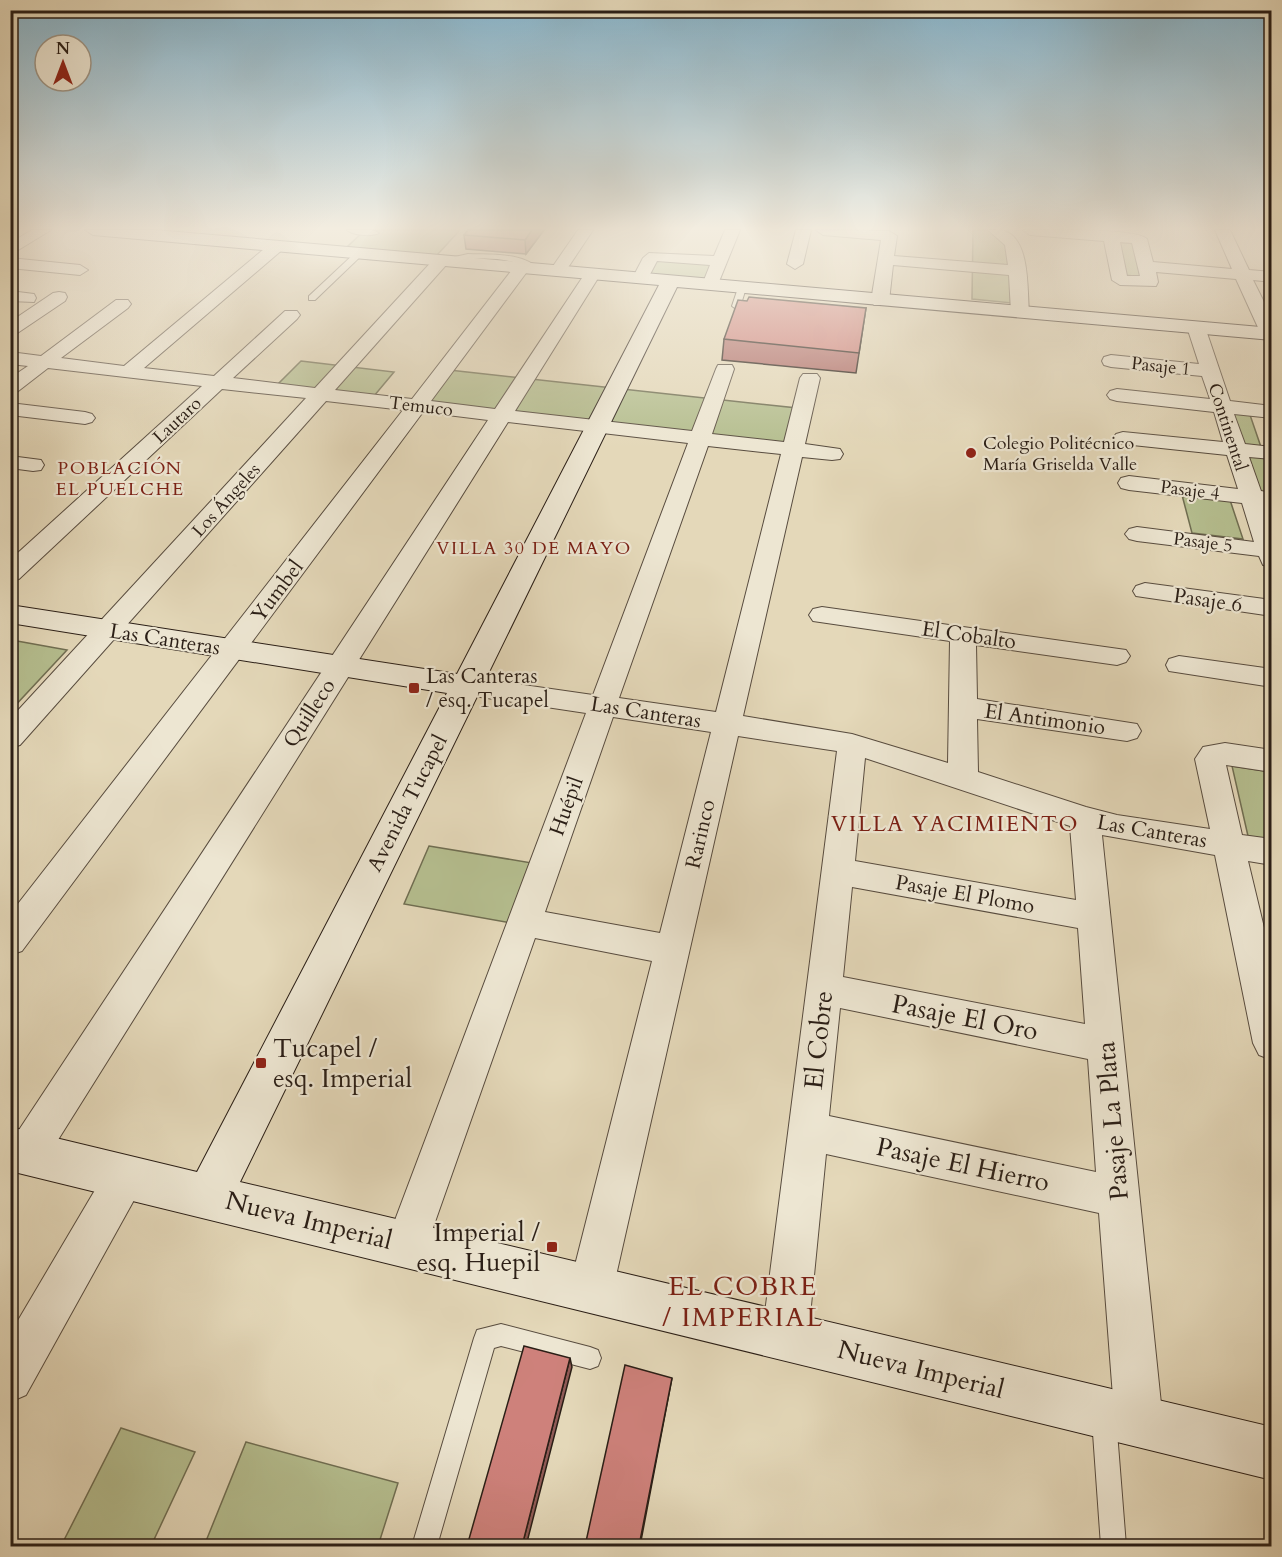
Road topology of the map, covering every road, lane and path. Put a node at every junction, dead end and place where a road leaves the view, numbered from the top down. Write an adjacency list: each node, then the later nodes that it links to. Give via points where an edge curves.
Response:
1 (50, 303): 16 (street)
2 (210, 303): 23 (street)
3 (404, 303): 27 (street, Los Ángeles)
4 (501, 303): 29 (street, Yumbel)
5 (574, 303): 33 (street, Quilleco)
6 (646, 303): 35 (street, Avenida Tucapel)
7 (737, 303): 12 (lane, via 736,306)
8 (901, 303): 13 (street)
9 (1019, 303): 13 (street)
10 (1256, 303): 17 (street)
11 (122, 304): 20 (street)
12 (770, 308)
13 (1020, 312): 15 (street)
14 (291, 315): 25 (street, Lautaro)
15 (1196, 327): 17 (street); 22 (street, Continental)
16 (10, 330)
17 (1271, 334)
18 (10, 358): 20 (street, Temuco)
19 (1111, 361): 22 (street, Pasaje 1)
20 (45, 362): 23 (street, Temuco); 26 (street)
21 (725, 369): 36 (street, Huépil)
22 (1210, 371): 30 (street, Continental)
23 (128, 372): 25 (street, Temuco)
24 (810, 378): 38 (street, Rarinco)
25 (218, 383): 27 (street, Temuco); 48 (street, Lautaro)
26 (10, 388)
27 (322, 395): 29 (street, Temuco); 53 (street, Los Ángeles)
28 (1117, 395): 30 (street)
29 (417, 406): 33 (street, Temuco); 55 (street, Yumbel)
30 (1222, 407): 32 (street); 39 (street, Continental)
31 (10, 409): 34 (street)
32 (1272, 411)
33 (500, 415): 35 (street, Temuco); 58 (street, Quilleco)
34 (85, 418)
35 (597, 426): 36 (street, Temuco); 60 (street, Avenida Tucapel)
36 (700, 438): 38 (street, Temuco); 61 (street, Huépil)
37 (1123, 438): 39 (street)
38 (792, 449): 41 (street, Temuco); 63 (street, Rarinco)
39 (1236, 450): 40 (street); 45 (street, Continental)
40 (1272, 453)
41 (832, 454)
42 (10, 462): 43 (street)
43 (33, 465)
44 (1129, 483): 45 (street, Pasaje 4)
45 (1261, 498): 47 (street, Continental)
46 (1137, 534): 47 (street, Pasaje 5)
47 (1270, 554)
48 (10, 574)
49 (1145, 591): 50 (street, Pasaje 6)
50 (1272, 608)
51 (10, 614): 53 (street, Las Canteras)
52 (822, 615): 54 (street, El Cobalto)
53 (108, 630): 55 (street, Las Canteras); 65 (street, Los Ángeles)
54 (963, 634): 56 (street, El Cobalto); 62 (street)
55 (232, 649): 58 (street, Las Canteras); 75 (street, Yumbel)
56 (1117, 656)
57 (1179, 665): 59 (street)
58 (339, 666): 60 (street, Las Canteras); 82 (street, Quilleco)
59 (1272, 678)
60 (466, 686): 61 (street, Las Canteras); 84 (street, Avenida Tucapel)
61 (603, 705): 63 (street, Las Canteras); 74 (street, Huépil)
62 (963, 707): 64 (street, El Antimonio); 68 (street)
63 (727, 724): 66 (street, Las Canteras); 76 (street, Rarinco)
64 (1127, 731)
65 (10, 738)
66 (852, 744): 68 (street, Las Canteras); 72 (street, El Cobre)
67 (1272, 761): 70 (street, via 1213,755 1210,764)
68 (963, 777): 69 (street, Las Canteras)
69 (1085, 819): 70 (street, Las Canteras); 73 (street, Pasaje La Plata)
70 (1228, 845): 71 (street, Las Canteras); 77 (street)
71 (1272, 852)
72 (837, 871): 73 (street, Pasaje El Plomo); 78 (street, El Cobre)
73 (1094, 917): 80 (street, Pasaje La Plata)
74 (524, 922): 76 (street); 86 (street, Huépil)
75 (10, 941)
76 (673, 950): 87 (street, Rarinco)
77 (1261, 954): 79 (street)
78 (824, 989): 80 (street, Pasaje El Oro); 81 (street, El Cobre)
79 (1272, 1043)
80 (1105, 1045): 85 (street, Pasaje La Plata)
81 (808, 1131): 85 (street, Pasaje El Hierro); 88 (street, El Cobre)
82 (19, 1151): 83 (street, Nueva Imperial)
83 (125, 1177): 84 (street, Nueva Imperial); 90 (street)
84 (209, 1196): 86 (street, Nueva Imperial)
85 (1119, 1197): 91 (street, Pasaje La Plata)
86 (407, 1244): 87 (street, Nueva Imperial)
87 (591, 1289): 88 (street, Nueva Imperial)
88 (785, 1336): 91 (street, Nueva Imperial)
89 (590, 1358): 93 (lane, via 501,1335 485,1338)
90 (10, 1379)
91 (1122, 1418): 92 (street, Nueva Imperial); 94 (lane)
92 (1272, 1454)
93 (424, 1546)
94 (1114, 1546)

